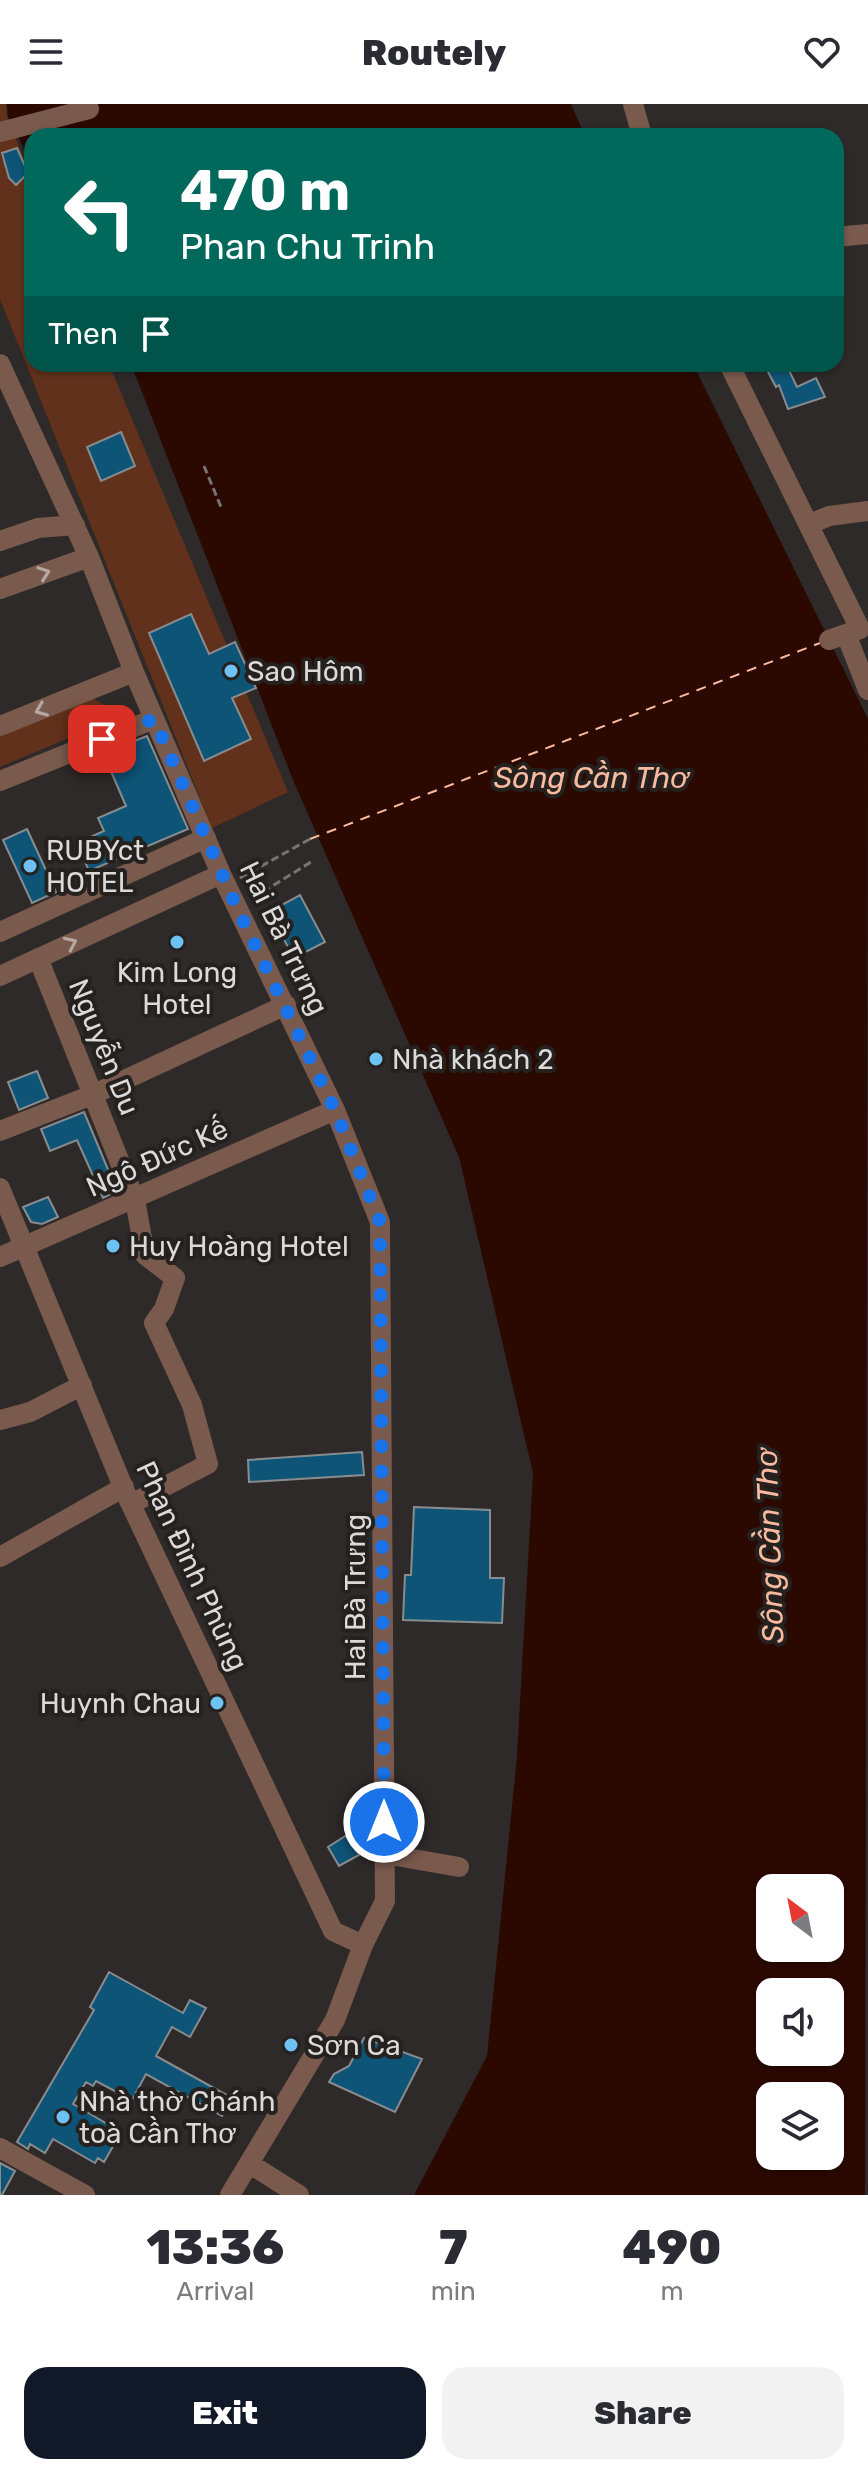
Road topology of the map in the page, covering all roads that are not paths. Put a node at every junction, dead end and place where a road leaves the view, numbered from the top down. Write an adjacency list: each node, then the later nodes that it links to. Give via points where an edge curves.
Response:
1 (633, 104): 3 (street)
2 (89, 109): 4 (street)
3 (640, 128)
4 (0, 132)
5 (868, 234): 6 (street)
6 (844, 236)
7 (0, 364): 11 (street, Hai Bà Trưng)
8 (733, 372): 10 (street)
9 (868, 511): 10 (street)
10 (810, 524): 16 (street, via 860,629 838,637)
11 (75, 525): 12 (street, via 38,528); 13 (street, Hai Bà Trưng)
12 (0, 541)
13 (89, 557): 14 (street, one-way to 13); 15 (street, Hai Bà Trưng)
14 (0, 589)
15 (134, 672): 17 (street, Hai Bà Trưng); 18 (street, one-way to 18)
16 (868, 690)
17 (154, 719): 19 (street); 20 (street, Hai Bà Trưng)
18 (0, 726)
19 (0, 781)
20 (206, 838): 21 (street, Hai Bà Trưng); 22 (street)
21 (224, 880): 23 (street, one-way to 21); 25 (street, Hai Bà Trưng)
22 (0, 932)
23 (38, 958): 24 (street); 26 (street, Nguyễn Du)
24 (0, 976)
25 (286, 1005): 26 (street); 27 (street, Hai Bà Trưng)
26 (92, 1095): 28 (street); 30 (street, Nguyễn Du)
27 (335, 1110): 30 (street, Ngô Đức Kế); 37 (street, Hai Bà Trưng, via 380,1222)
28 (0, 1131)
29 (0, 1188): 31 (street, Phan Đình Phùng)
30 (135, 1200): 31 (street, Ngô Đức Kế); 35 (street, Nguyễn Du, via 145,1255 175,1278 154,1323 192,1405 208,1464)
31 (26, 1245): 32 (street, Ngô Đức Kế); 33 (street, Phan Đình Phùng)
32 (0, 1257)
33 (82, 1385): 34 (street, via 30,1412); 35 (street, Phan Đình Phùng)
34 (0, 1420)
35 (127, 1495): 36 (street); 39 (street, Phan Đình Phùng, via 333,1931)
36 (0, 1557)
37 (385, 1854): 38 (street); 39 (street, Hai Bà Trưng, via 385,1901)
38 (459, 1867)
39 (363, 1945): 41 (street, Hai Bà Trưng, via 335,2020)
40 (0, 2148): 42 (street)
41 (250, 2164): 43 (street, Hai Bà Trưng); 44 (street)
42 (85, 2195)
43 (230, 2195)
44 (299, 2195)

